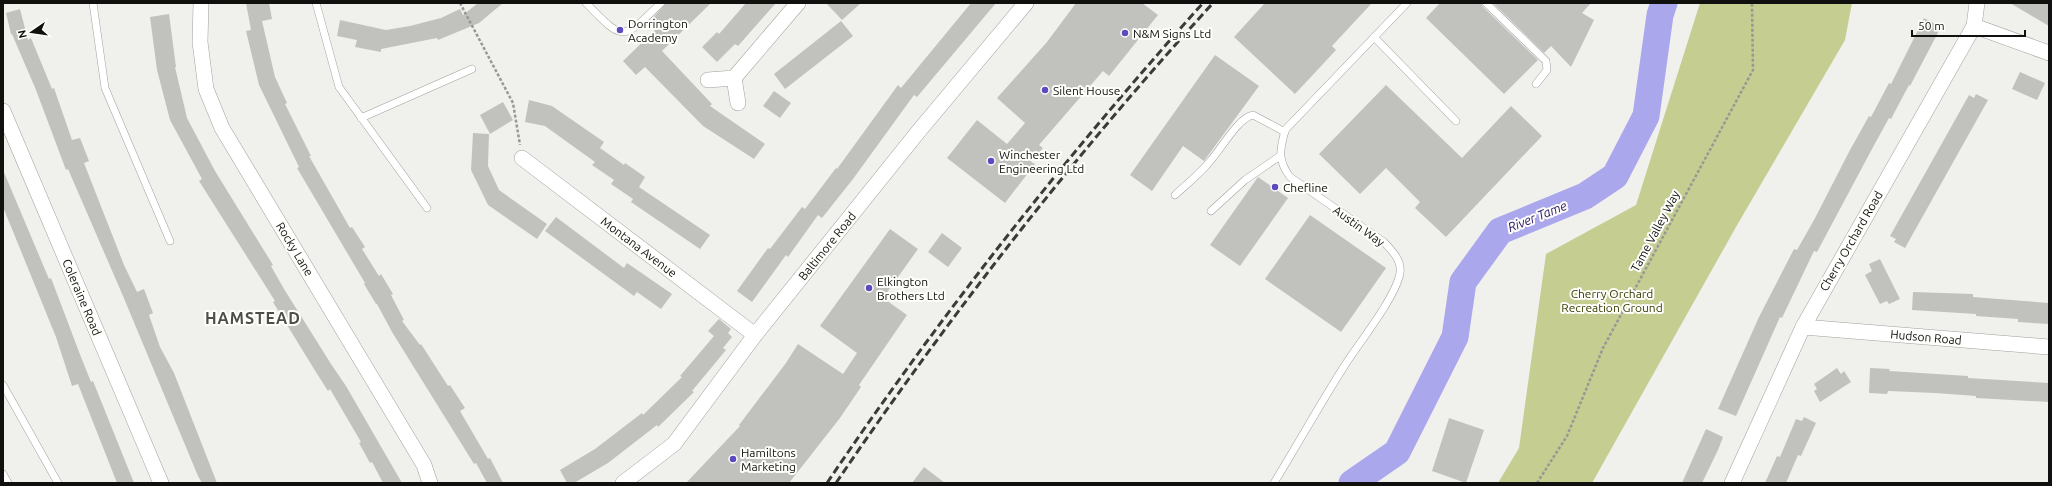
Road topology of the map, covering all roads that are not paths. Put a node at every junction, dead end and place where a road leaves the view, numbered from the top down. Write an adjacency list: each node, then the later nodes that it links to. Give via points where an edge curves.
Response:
1 (93, 3): 28 (lane, via 105,88)
2 (201, 3): 38 (street, Rocky Lane, via 200,42 206,89 222,128 424,465)
3 (316, 3): 20 (lane, via 339,87)
4 (586, 3): 5 (lane, via 613,29 626,32 635,29)
5 (661, 3)
6 (798, 3): 15 (street)
7 (1026, 3): 30 (street, Baltimore Road, via 918,132)
8 (1407, 3): 12 (lane)
9 (1486, 3): 17 (lane, via 1546,61 1547,70)
10 (1977, 3): 11 (street, Cherry Orchard Road)
11 (1974, 26): 13 (street); 29 (street, Cherry Orchard Road)
12 (1374, 37): 21 (lane); 22 (lane)
13 (2049, 53)
14 (472, 69): 20 (lane)
15 (734, 78): 16 (street); 18 (street)
16 (708, 80)
17 (1536, 84)
18 (738, 103)
19 (3, 111): 37 (street, Coleraine Road)
20 (361, 118): 26 (lane)
21 (1456, 121)
22 (1285, 132): 23 (lane); 25 (lane, via 1253,115 1248,116 1208,164)
23 (1280, 156): 27 (lane, via 1245,180); 40 (lane, Austin Way, via 1282,167 1290,177 1384,242 1399,262 1400,273 1394,290)
24 (522, 158): 30 (street, Montana Avenue)
25 (1175, 195)
26 (427, 208)
27 (1211, 211)
28 (170, 241)
29 (1802, 327): 31 (street, Hudson Road); 41 (street, Cherry Orchard Road)
30 (755, 336): 39 (street, Baltimore Road, via 674,444)
31 (2049, 347)
32 (3, 385): 33 (lane)
33 (5, 394): 36 (lane)
34 (3, 474): 35 (lane)
35 (8, 483)
36 (58, 483)
37 (161, 483)
38 (430, 483)
39 (623, 483)
40 (1274, 483)
41 (1732, 483)

